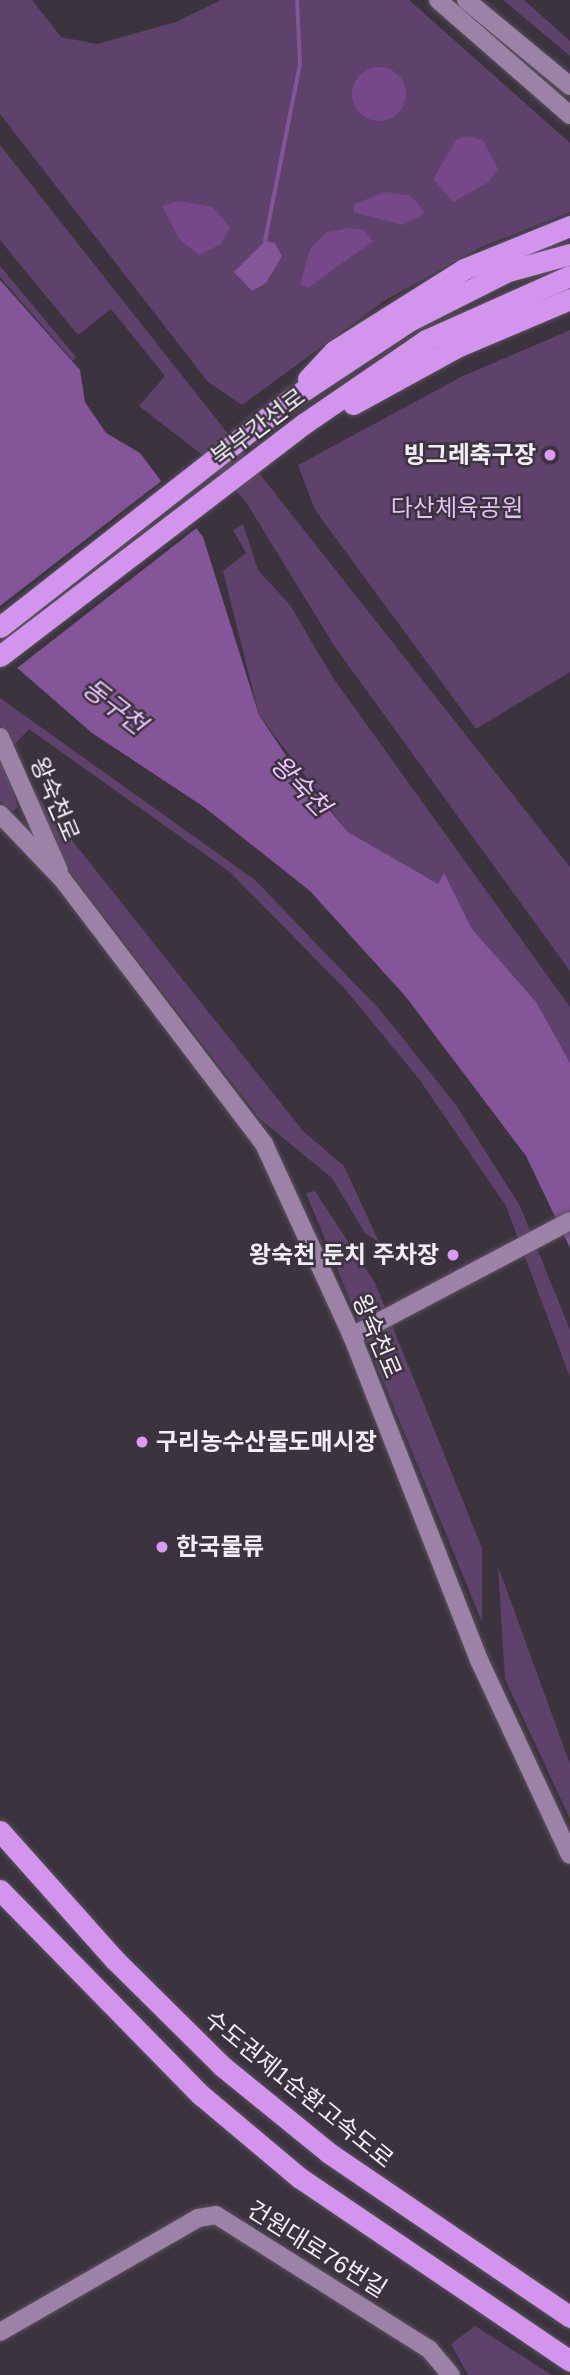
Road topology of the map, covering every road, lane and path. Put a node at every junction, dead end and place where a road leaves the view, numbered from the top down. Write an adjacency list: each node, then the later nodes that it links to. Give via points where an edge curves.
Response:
1 (438, 0): 4 (street)
2 (466, 0): 3 (street)
3 (570, 86)
4 (570, 115)
5 (570, 226): 9 (highway, via 464,269 382,317 334,351)
6 (570, 254): 9 (highway, 북부간선로, via 508,271 409,321)
7 (570, 276): 10 (highway, 북부간선로, via 426,340)
8 (570, 299): 10 (highway, via 459,346 347,408)
9 (288, 401): 11 (highway, 북부간선로)
10 (312, 419): 12 (highway, 북부간선로)
11 (0, 627)
12 (0, 656)
13 (0, 737): 15 (street, 왕숙천로)
14 (0, 814): 15 (street, 왕숙천로)
15 (63, 880): 17 (street, 왕숙천로, via 264,1143)
16 (570, 1221): 17 (street)
17 (358, 1332): 19 (street, 왕숙천로, via 479,1660)
18 (0, 1831): 21 (highway, 수도권제1순환고속도로, via 115,1960 222,2066 329,2153)
19 (570, 1855)
20 (0, 1890): 23 (highway, via 201,2095 300,2178)
21 (570, 2317)
22 (0, 2332): 24 (street, 건원대로76번길, via 198,2218 216,2216 429,2349)
23 (570, 2361)
24 (451, 2375)

